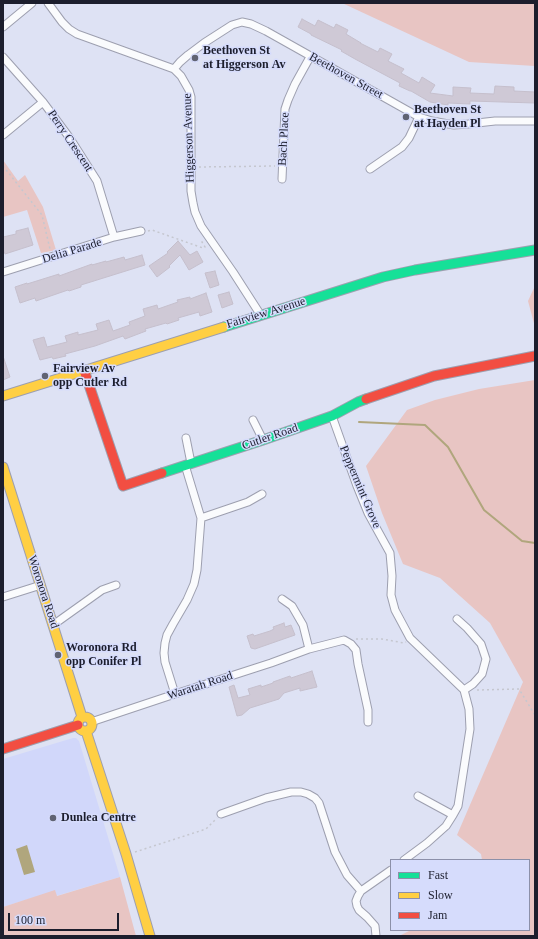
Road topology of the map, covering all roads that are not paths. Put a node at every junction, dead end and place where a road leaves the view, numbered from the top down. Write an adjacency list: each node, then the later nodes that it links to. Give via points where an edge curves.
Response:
1 (32, 3): 3 (street)
2 (48, 3): 6 (street, via 62,22 77,34)
3 (3, 27)
4 (3, 57): 7 (street, Perry Crescent)
5 (310, 57): 6 (street, Beethoven Street, via 266,31 242,22 232,25 204,43); 8 (street, Beethoven Street); 12 (street, Bach Place, via 286,104)
6 (174, 70): 17 (street, Higgerson Avenue, via 189,90 191,190 198,219)
7 (43, 102): 10 (street); 14 (street, Perry Crescent, via 97,181)
8 (419, 117): 9 (street, Beethoven Street, via 454,125); 11 (street, via 402,147)
9 (535, 121)
10 (3, 135)
11 (370, 169)
12 (282, 179)
13 (141, 231): 14 (street, Delia Parade)
14 (114, 238): 16 (street, Delia Parade)
15 (535, 250): 17 (street, Fairview Avenue, via 383,277)
16 (3, 272)
17 (260, 314): 19 (street, Fairview Avenue)
18 (535, 356): 21 (street, Cutler Road, via 434,376 358,402)
19 (84, 370): 20 (street, Fairview Avenue); 25 (street, Cutler Road, via 123,486)
20 (3, 396)
21 (332, 416): 24 (street, Cutler Road); 36 (street, Peppermint Grove, via 352,473 390,553 391,595 395,610 410,638)
22 (253, 420): 24 (street)
23 (186, 438): 25 (street)
24 (263, 440): 25 (street, Cutler Road)
25 (188, 464): 28 (street)
26 (3, 467): 29 (street, Woronora Road)
27 (262, 494): 28 (street, via 248,502)
28 (201, 518): 37 (street, via 194,584 165,643 165,662)
29 (41, 585): 31 (street); 34 (street, Woronora Road)
30 (116, 585): 34 (street, via 102,590)
31 (3, 597)
32 (282, 599): 35 (street, via 292,606 303,625)
33 (457, 619): 36 (street, via 481,644 486,659 482,674)
34 (54, 625): 40 (street, Woronora Road)
35 (309, 649): 37 (street, Waratah Road); 39 (street, Waratah Road, via 344,640 356,650)
36 (464, 690): 44 (street, via 469,709 470,729 458,806)
37 (175, 694): 38 (street, Waratah Road)
38 (91, 722): 40 (street, via 90,728)
39 (368, 722)
40 (82, 724): 41 (street); 48 (street, Woronora Road, via 126,854)
41 (3, 749)
42 (418, 796): 44 (street)
43 (221, 814): 47 (street, via 291,792 308,794 320,803 335,852 347,875)
44 (453, 815): 45 (street, via 446,826)
45 (414, 857)
46 (390, 871): 47 (street)
47 (361, 892): 49 (street, via 356,901 357,906 374,926)
48 (150, 936)
49 (376, 936)

